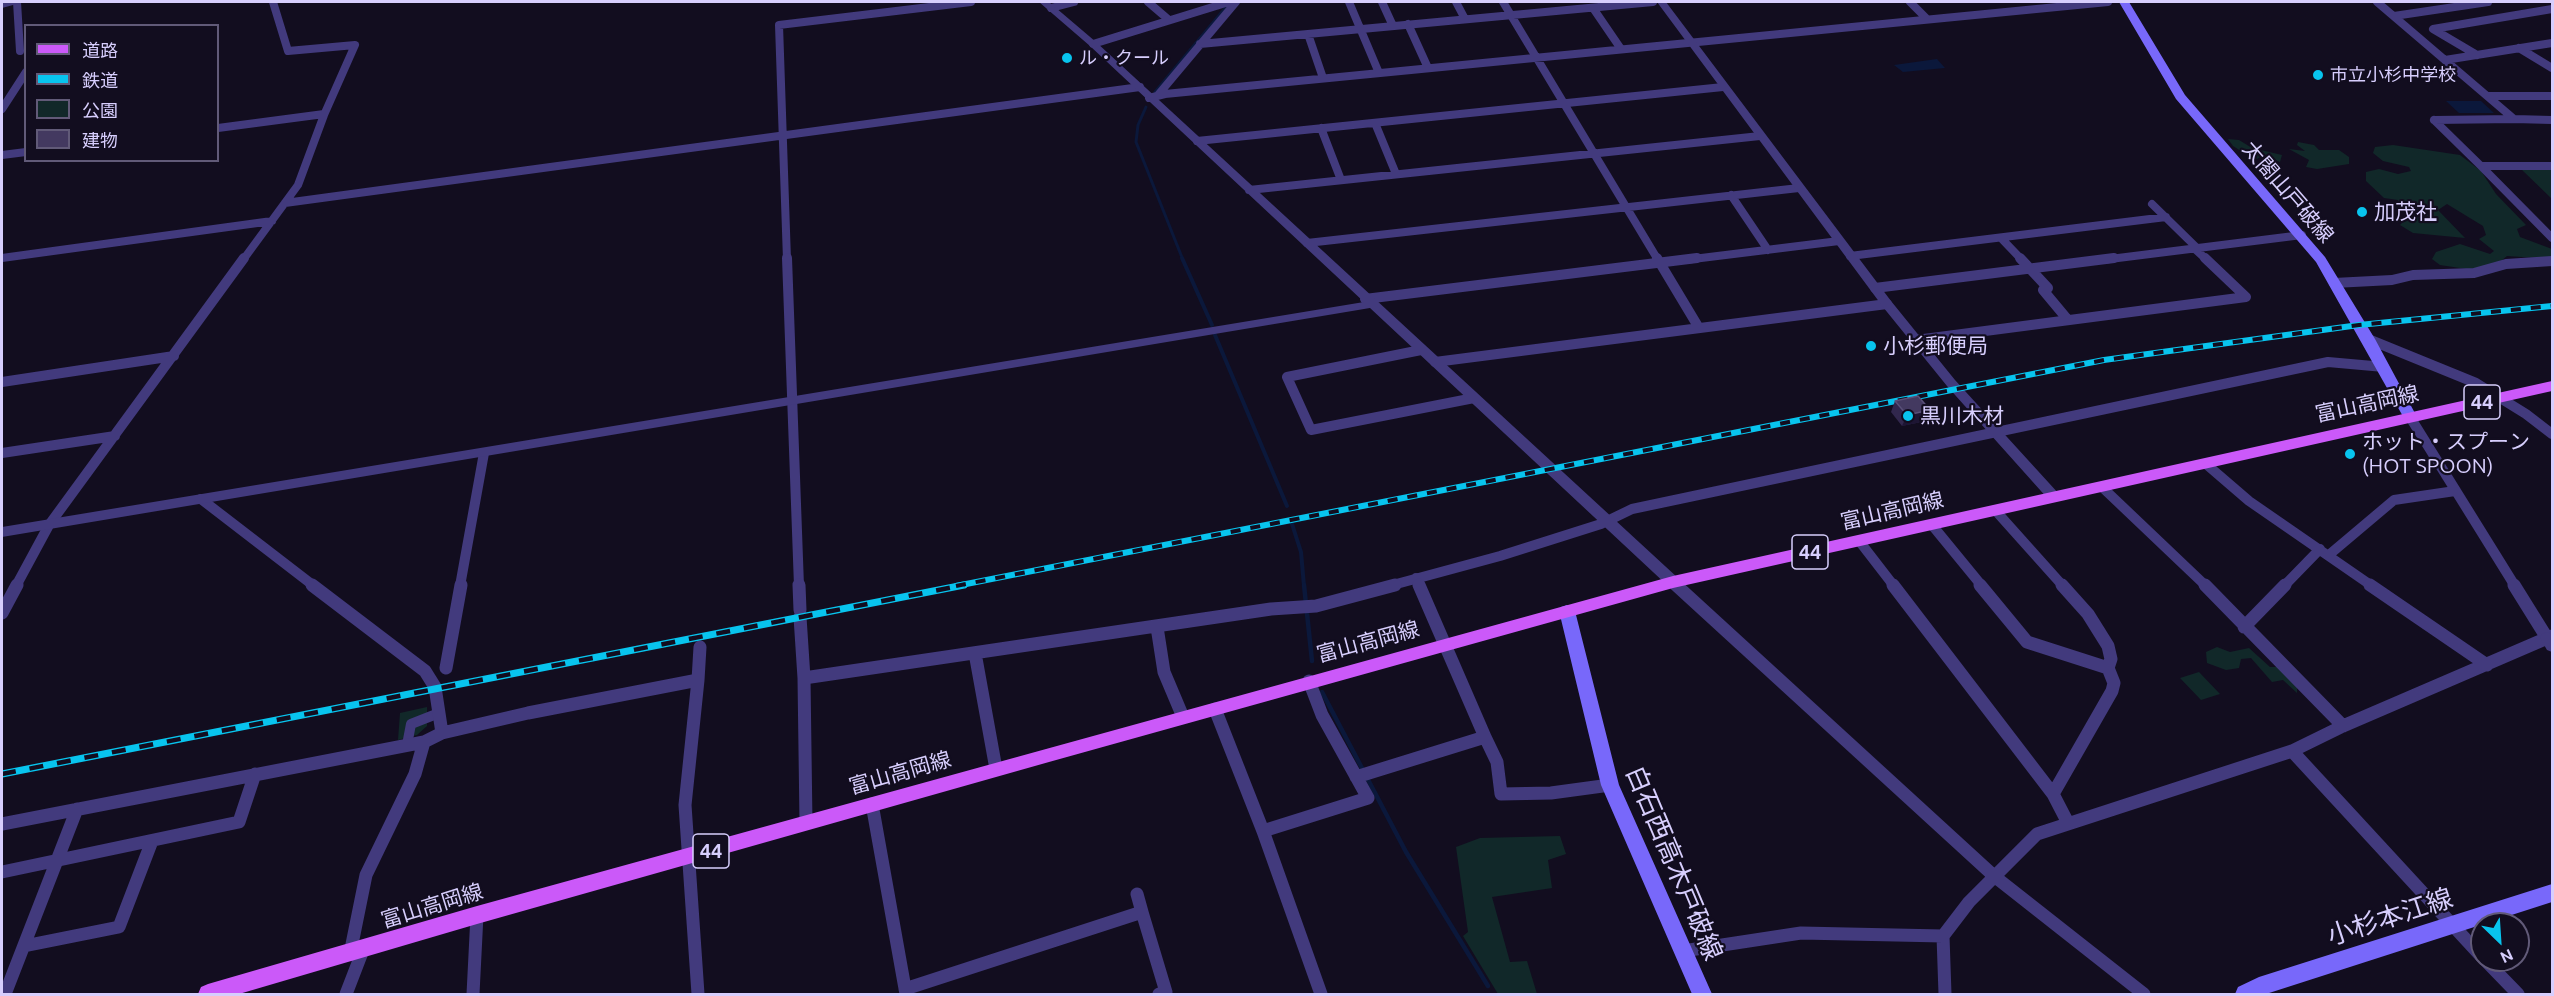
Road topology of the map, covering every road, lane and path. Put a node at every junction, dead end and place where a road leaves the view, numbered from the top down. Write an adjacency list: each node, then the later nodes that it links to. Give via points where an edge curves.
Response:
1 (18, 2): 23 (street); 42 (street)
2 (273, 2): 58 (street, via 288,51 355,45)
3 (971, 2): 21 (street)
4 (1074, 2): 24 (street)
5 (1148, 2): 31 (street)
6 (1229, 2): 31 (street)
7 (1236, 2): 39 (street)
8 (1349, 2): 34 (street)
9 (1382, 2): 33 (street)
10 (1456, 2): 29 (street)
11 (1503, 2): 27 (street)
12 (1653, 2): 25 (street)
13 (1662, 2): 36 (street)
14 (1910, 2): 30 (street)
15 (2086, 2): 16 (street); 30 (street)
16 (2108, 2)
17 (2124, 2): 86 (main road, 太閤山戸破線, via 2180,97)
18 (2377, 2): 28 (street)
19 (2488, 2): 28 (street)
20 (2548, 2): 22 (street)
21 (948, 3): 66 (street, via 779,25)
22 (2553, 4)
23 (2, 5)
24 (1047, 5): 38 (street)
25 (1593, 8): 27 (street); 41 (street)
26 (2553, 9): 43 (street, via 2433,29)
27 (1512, 15): 29 (street); 44 (street)
28 (2394, 16): 45 (street)
29 (1465, 19): 32 (street)
30 (1927, 19): 36 (street)
31 (1168, 20): 38 (street)
32 (1408, 24): 33 (street); 46 (street)
33 (1393, 26): 34 (street)
34 (1362, 29): 35 (street); 48 (street)
35 (1308, 34): 39 (street); 50 (street)
36 (1691, 42): 41 (street); 52 (street)
37 (2553, 43): 40 (street)
38 (1093, 44): 51 (street)
39 (1200, 44): 55 (street)
40 (2519, 48): 43 (street); 47 (street)
41 (1621, 49): 44 (street)
42 (20, 51)
43 (2477, 55): 45 (street)
44 (1537, 57): 46 (street); 56 (street)
45 (2445, 60): 53 (street)
46 (1428, 68): 48 (street)
47 (2553, 68)
48 (1379, 73): 50 (street)
49 (24, 75): 57 (street)
50 (1323, 78): 55 (street)
51 (1140, 87): 55 (street); 66 (street)
52 (1723, 87): 56 (street); 67 (street)
53 (2488, 96): 54 (street); 59 (street)
54 (2553, 96)
55 (1154, 97): 68 (street)
56 (1565, 103): 62 (street); 70 (street)
57 (2, 109)
58 (324, 114): 63 (street); 79 (street, via 297,186)
59 (2514, 119): 60 (street); 72 (street, via 2434,120)
60 (2543, 119): 61 (street); 65 (street)
61 (2553, 120)
62 (1374, 123): 64 (street); 74 (street)
63 (219, 128)
64 (1321, 128): 68 (street); 75 (street)
65 (2553, 128)
66 (784, 135): 79 (street); 114 (street)
67 (1760, 136): 70 (street); 76 (street)
68 (1197, 141): 77 (street)
69 (24, 152): 71 (street)
70 (1594, 152): 74 (street); 81 (street)
71 (2, 154)
72 (2481, 166): 73 (street); 85 (street)
73 (2553, 166)
74 (1396, 174): 75 (street)
75 (1341, 180): 77 (street)
76 (1799, 188): 78 (street); 89 (street)
77 (1249, 190): 90 (street)
78 (1731, 195): 81 (street); 92 (street)
79 (285, 203): 83 (street)
80 (2152, 204): 82 (street)
81 (1627, 207): 90 (street); 96 (street)
82 (2166, 217): 87 (street); 91 (street)
83 (272, 221): 94 (street); 107 (street)
84 (2553, 221): 85 (street)
85 (2536, 222): 88 (street)
86 (2302, 235): 91 (street); 98 (main road, 太閤山戸破線)
87 (2001, 238): 93 (street); 97 (street)
88 (2553, 238)
89 (1839, 242): 92 (street); 93 (street)
90 (1307, 243): 100 (street)
91 (2196, 248): 97 (street); 102 (street, via 2246,297)
92 (1768, 250): 96 (street)
93 (1850, 256): 99 (street)
94 (2, 258)
95 (2553, 261): 98 (street, via 2506,264 2474,273)
96 (1660, 263): 100 (street); 103 (street)
97 (2031, 269): 99 (street); 102 (street)
98 (2334, 283): 104 (main road, 太閤山戸破線)
99 (1875, 288): 101 (street)
100 (1369, 302): 106 (street); 114 (street)
101 (1887, 304): 103 (street); 105 (street)
102 (2068, 320): 105 (street)
103 (1699, 328): 108 (street)
104 (2368, 339): 109 (main road, 太閤山戸破線); 112 (street, via 2476,383)
105 (1916, 340): 116 (street)
106 (1421, 350): 108 (street); 113 (street, via 1287,377 1311,430)
107 (174, 356): 110 (street); 118 (street)
108 (1435, 362): 113 (street)
109 (2384, 367): 115 (main road, 太閤山戸破線); 116 (street, via 2328,362)
110 (2, 382)
111 (2553, 386): 112 (main road, 富山高岡線 / 44)
112 (2501, 398): 115 (main road, 富山高岡線 / 44); 117 (street)
113 (1474, 399): 127 (street)
114 (794, 401): 120 (street); 146 (street)
115 (2410, 417): 121 (main road, 富山高岡線 / 44); 123 (street)
116 (1997, 434): 124 (street); 127 (street, via 1632,510)
117 (2553, 434)
118 (115, 436): 119 (street); 128 (street)
119 (2, 453)
120 (484, 453): 125 (street); 144 (street)
121 (2206, 464): 122 (main road, 富山高岡線 / 44); 132 (street, via 2249,501)
122 (2103, 488): 124 (main road, 富山高岡線 / 44); 138 (street, via 2217,596)
123 (2455, 491): 132 (street, via 2394,500); 139 (street)
124 (2054, 496): 126 (main road, 富山高岡線 / 44)
125 (201, 499): 128 (street); 150 (street, via 425,671 435,687)
126 (1995, 510): 129 (main road, 富山高岡線 / 44); 145 (street, via 2088,614 2108,646)
127 (1605, 521): 133 (street, via 1500,556); 134 (street)
128 (49, 525): 130 (street); 136 (street)
129 (1932, 525): 131 (main road, 富山高岡線 / 44); 145 (street, via 2026,642)
130 (2, 532)
131 (1860, 542): 134 (main road, 富山高岡線 / 44); 162 (street)
132 (2325, 552): 138 (street); 143 (street)
133 (1416, 578): 137 (street, via 1316,606); 140 (street)
134 (1673, 582): 135 (main road, 富山高岡線 / 44); 173 (street)
135 (1567, 611): 140 (main road, 富山高岡線 / 44); 161 (main road, 白石西高木戸破線)
136 (2, 613)
137 (1157, 627): 142 (street); 151 (street, via 1164,672)
138 (2244, 627): 152 (street)
139 (2551, 640): 143 (street)
140 (1445, 644): 148 (main road, 富山高岡線 / 44); 154 (street)
141 (700, 647): 147 (street)
142 (975, 653): 146 (street); 158 (street)
143 (2487, 664): 152 (street)
144 (446, 668)
145 (2108, 668): 162 (street, via 2115,683 2112,691)
146 (804, 678): 166 (street)
147 (698, 680): 153 (street); 170 (street, via 685,805)
148 (1309, 681): 149 (main road, 富山高岡線 / 44); 160 (street, via 1322,715)
149 (1215, 709): 151 (main road, 富山高岡線 / 44); 168 (street)
150 (439, 713): 153 (street); 156 (street, via 411,724)
151 (1183, 717): 158 (main road, 富山高岡線 / 44)
152 (2343, 726): 157 (street)
153 (442, 733): 155 (street)
154 (1485, 737): 160 (street); 161 (street, via 1497,762 1501,794 1551,793)
155 (424, 742): 156 (street); 183 (street, via 415,774 366,875)
156 (407, 745): 159 (street)
157 (2292, 751): 165 (street); 178 (street)
158 (996, 769): 163 (main road, 富山高岡線 / 44)
159 (255, 774): 164 (street); 169 (street, via 239,822)
160 (1356, 777): 168 (street, via 1368,798)
161 (1610, 785): 182 (main road, 白石西高木戸破線)
162 (2054, 794): 165 (street)
163 (872, 804): 166 (main road, 富山高岡線 / 44); 186 (street)
164 (76, 808): 167 (street); 171 (street)
165 (2068, 822): 173 (street, via 2037,834)
166 (806, 823): 170 (main road, 富山高岡線 / 44)
167 (2, 824)
168 (1263, 831): 193 (street)
169 (152, 841): 171 (street); 181 (street, via 118,927)
170 (688, 857): 177 (main road, 富山高岡線 / 44); 191 (street)
171 (56, 861): 172 (street); 181 (street)
172 (2, 872)
173 (1994, 876): 179 (street); 196 (street)
174 (2553, 893): 178 (main road, 小杉本江線)
175 (1137, 894): 176 (street)
176 (1142, 912): 186 (street); 192 (street)
177 (477, 915): 183 (main road, 富山高岡線 / 44); 190 (street)
178 (2452, 925): 180 (street); 197 (main road, 小杉本江線)
179 (1943, 936): 182 (street, via 1801,933); 195 (street)
180 (2470, 945)
181 (24, 946): 187 (street)
182 (1683, 951): 194 (main road, 白石西高木戸破線)
183 (356, 952): 185 (main road, 富山高岡線 / 44); 189 (street)
184 (2496, 972): 198 (street)
185 (227, 992): 188 (main road, 富山高岡線 / 44)
186 (906, 992)
187 (5, 994)
188 (208, 994)
189 (346, 994)
190 (473, 994)
191 (698, 994)
192 (1164, 994)
193 (1321, 994)
194 (1702, 994)
195 (1946, 994)
196 (2144, 994)
197 (2245, 994)
198 (2518, 994)

